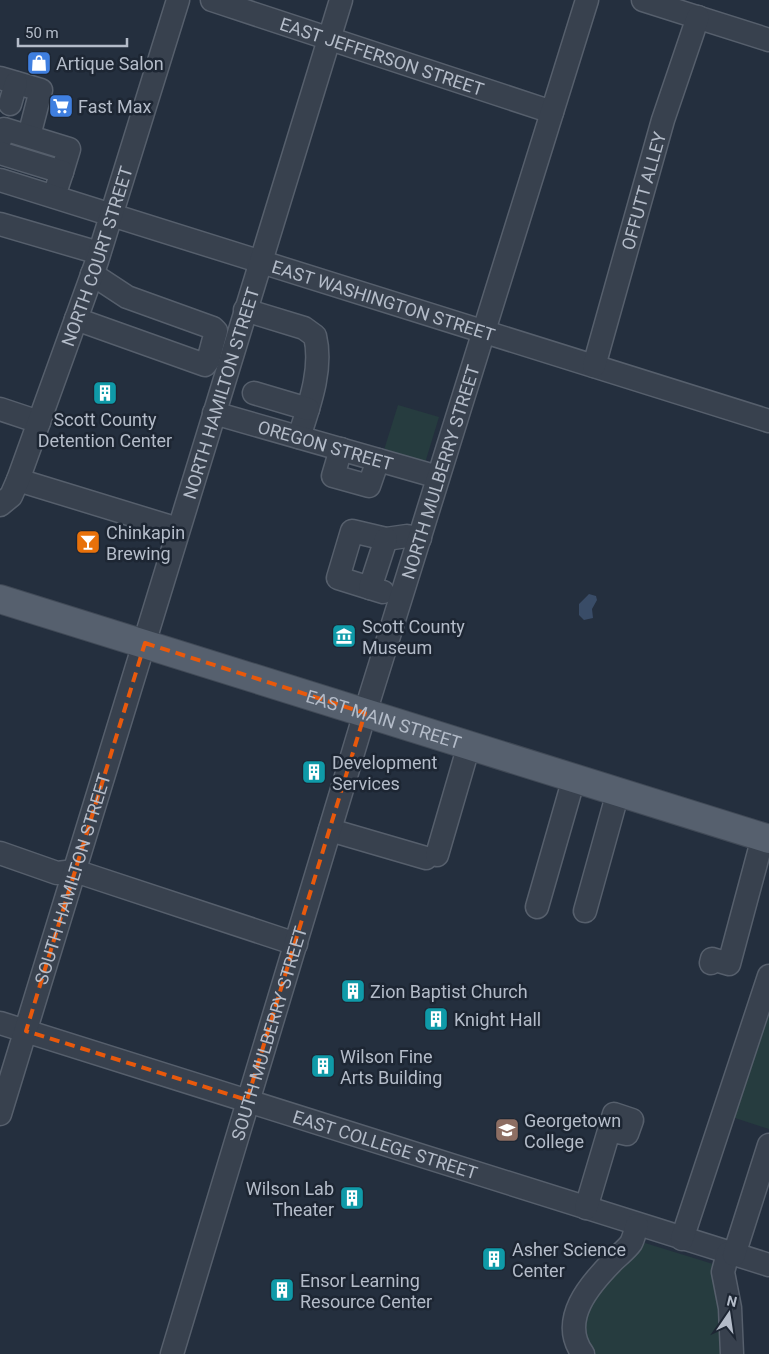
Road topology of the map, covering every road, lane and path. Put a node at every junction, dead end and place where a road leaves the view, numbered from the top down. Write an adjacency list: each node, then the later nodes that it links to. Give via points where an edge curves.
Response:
1 (178, 0): 16 (street, NORTH COURT STREET)
2 (212, 0): 7 (street, EAST JEFFERSON STREET)
3 (341, 0): 7 (street, NORTH HAMILTON STREET)
4 (587, 0): 10 (street, NORTH MULBERRY STREET)
5 (643, 0): 6 (street)
6 (698, 17): 8 (street); 24 (street, OFFUTT ALLEY, via 663,120)
7 (329, 39): 10 (street, EAST JEFFERSON STREET); 19 (street, NORTH HAMILTON STREET)
8 (769, 40)
9 (5, 112): 11 (street); 11 (street, via 41,90)
10 (552, 112): 23 (street, NORTH MULBERRY STREET)
11 (29, 136): 13 (street, via 69,148)
12 (0, 153): 13 (street)
13 (62, 172): 15 (street)
14 (0, 180): 15 (street, EAST WASHINGTON STREET)
15 (54, 197): 16 (street, EAST WASHINGTON STREET)
16 (111, 215): 18 (street, NORTH COURT STREET); 19 (street, EAST WASHINGTON STREET)
17 (0, 224): 18 (street)
18 (100, 253): 20 (street, NORTH COURT STREET)
19 (260, 262): 21 (street, NORTH HAMILTON STREET); 23 (street, EAST WASHINGTON STREET)
20 (92, 274): 22 (street, NORTH COURT STREET); 22 (street, via 127,297 213,328 216,331 208,361 205,365)
21 (245, 310): 27 (street, via 304,328 315,336 318,350); 28 (street, NORTH HAMILTON STREET)
22 (76, 319): 30 (street, NORTH COURT STREET)
23 (484, 332): 24 (street, EAST WASHINGTON STREET); 32 (street, NORTH MULBERRY STREET)
24 (594, 366): 29 (street, EAST WASHINGTON STREET)
25 (254, 393): 27 (street)
26 (0, 409): 30 (street)
27 (308, 409): 31 (street)
28 (214, 413): 31 (street, OREGON STREET); 35 (street, NORTH HAMILTON STREET)
29 (769, 421)
30 (39, 422): 33 (street, NORTH COURT STREET)
31 (300, 438): 32 (street, OREGON STREET)
32 (438, 476): 36 (street, NORTH MULBERRY STREET)
33 (18, 480): 34 (street, NORTH COURT STREET, via 11,496); 35 (street)
34 (0, 505)
35 (178, 530): 41 (street, NORTH HAMILTON STREET)
36 (420, 538): 37 (street); 39 (street, NORTH MULBERRY STREET)
37 (386, 539): 38 (street); 38 (street, via 352,531 338,578)
38 (370, 588): 39 (street)
39 (401, 598): 42 (street, NORTH MULBERRY STREET)
40 (0, 599): 41 (main road, EAST MAIN STREET)
41 (145, 643): 42 (main road, EAST MAIN STREET); 49 (street, SOUTH HAMILTON STREET)
42 (366, 713): 43 (main road, EAST MAIN STREET); 46 (street, SOUTH MULBERRY STREET)
43 (469, 745): 44 (main road, EAST MAIN STREET); 46 (street, via 431,857)
44 (574, 778): 45 (main road, EAST MAIN STREET); 50 (street)
45 (618, 792): 47 (main road, EAST MAIN STREET); 51 (street)
46 (330, 830): 52 (street, SOUTH MULBERRY STREET)
47 (766, 838): 53 (street, via 729,964 712,959)
48 (0, 854): 49 (street, via 58,872)
49 (75, 871): 52 (street); 56 (street, SOUTH HAMILTON STREET)
50 (537, 907)
51 (585, 911)
52 (296, 944): 58 (street, SOUTH MULBERRY STREET)
53 (710, 963)
54 (769, 976): 57 (street)
55 (0, 1023): 56 (street, EAST COLLEGE STREET)
56 (26, 1031): 58 (street, EAST COLLEGE STREET); 59 (street, SOUTH HAMILTON STREET)
57 (760, 1036): 64 (street)
58 (247, 1100): 62 (street, EAST COLLEGE STREET); 67 (street, SOUTH MULBERRY STREET)
59 (0, 1114)
60 (610, 1130): 62 (street)
61 (769, 1145): 65 (street)
62 (586, 1208): 63 (street, EAST COLLEGE STREET)
63 (637, 1225): 64 (street, EAST COLLEGE STREET); 68 (street, via 631,1244 580,1300 573,1335)
64 (682, 1239): 65 (street, EAST COLLEGE STREET)
65 (731, 1254): 66 (street, EAST COLLEGE STREET); 69 (street, via 723,1272 730,1308)
66 (769, 1266)
67 (172, 1354)
68 (583, 1354)
69 (732, 1354)

